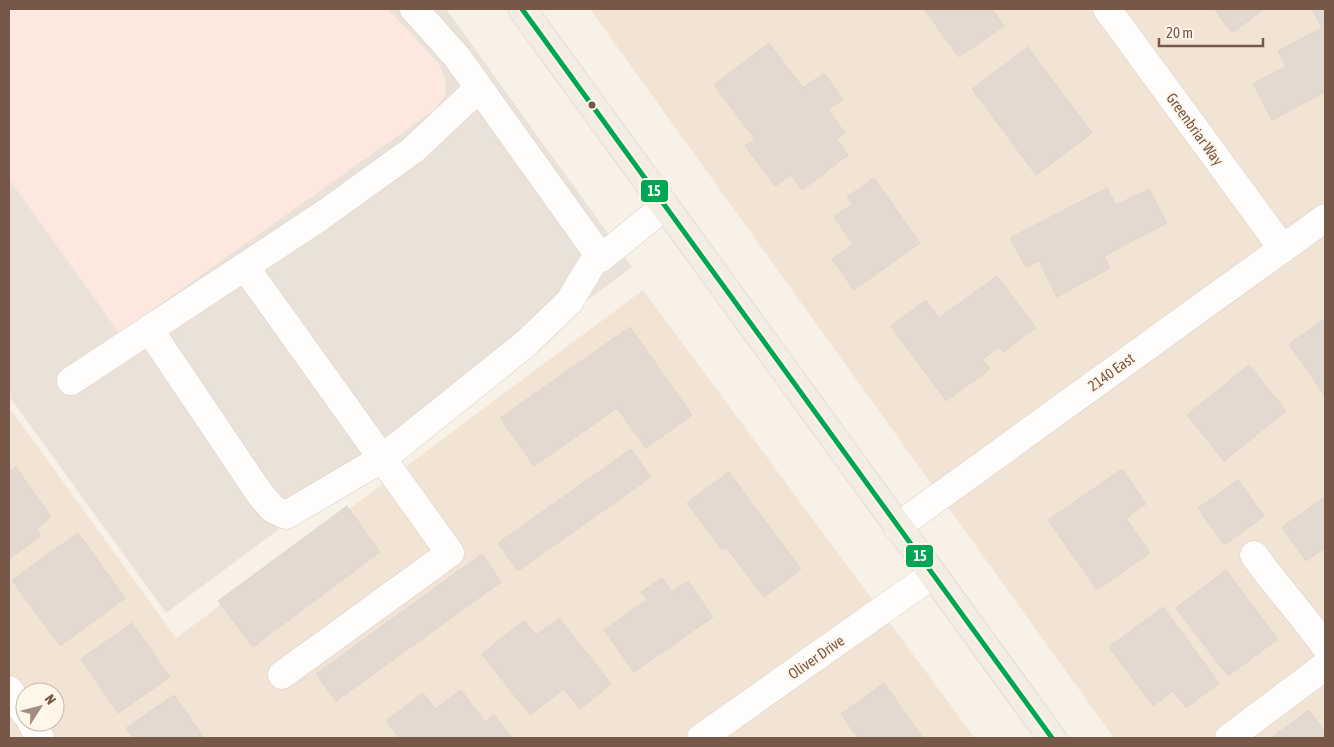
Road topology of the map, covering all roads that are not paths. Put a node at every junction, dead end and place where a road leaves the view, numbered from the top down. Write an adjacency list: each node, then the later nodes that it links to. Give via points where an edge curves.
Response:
1 (414, 9): 4 (street, via 457,57)
2 (522, 9): 5 (main road)
3 (1107, 9): 7 (street, Greenbriar Way)
4 (479, 88): 8 (street); 9 (street, via 413,150 320,218)
5 (665, 206): 8 (street, via 601,258); 13 (main road)
6 (1325, 218): 7 (street, 2140 East)
7 (1282, 249): 13 (street, 2140 East)
8 (598, 254): 12 (street, via 569,302 524,345)
9 (245, 266): 10 (street); 12 (street)
10 (149, 329): 11 (street); 12 (street, via 273,509 286,515)
11 (71, 380)
12 (382, 458): 18 (street, via 450,553)
13 (897, 527): 15 (main road)
14 (1254, 555): 16 (street)
15 (932, 575): 19 (street, Oliver Drive); 20 (main road)
16 (1325, 646)
17 (1325, 666): 21 (street)
18 (282, 675)
19 (700, 738)
20 (1052, 738)
21 (1229, 738)

